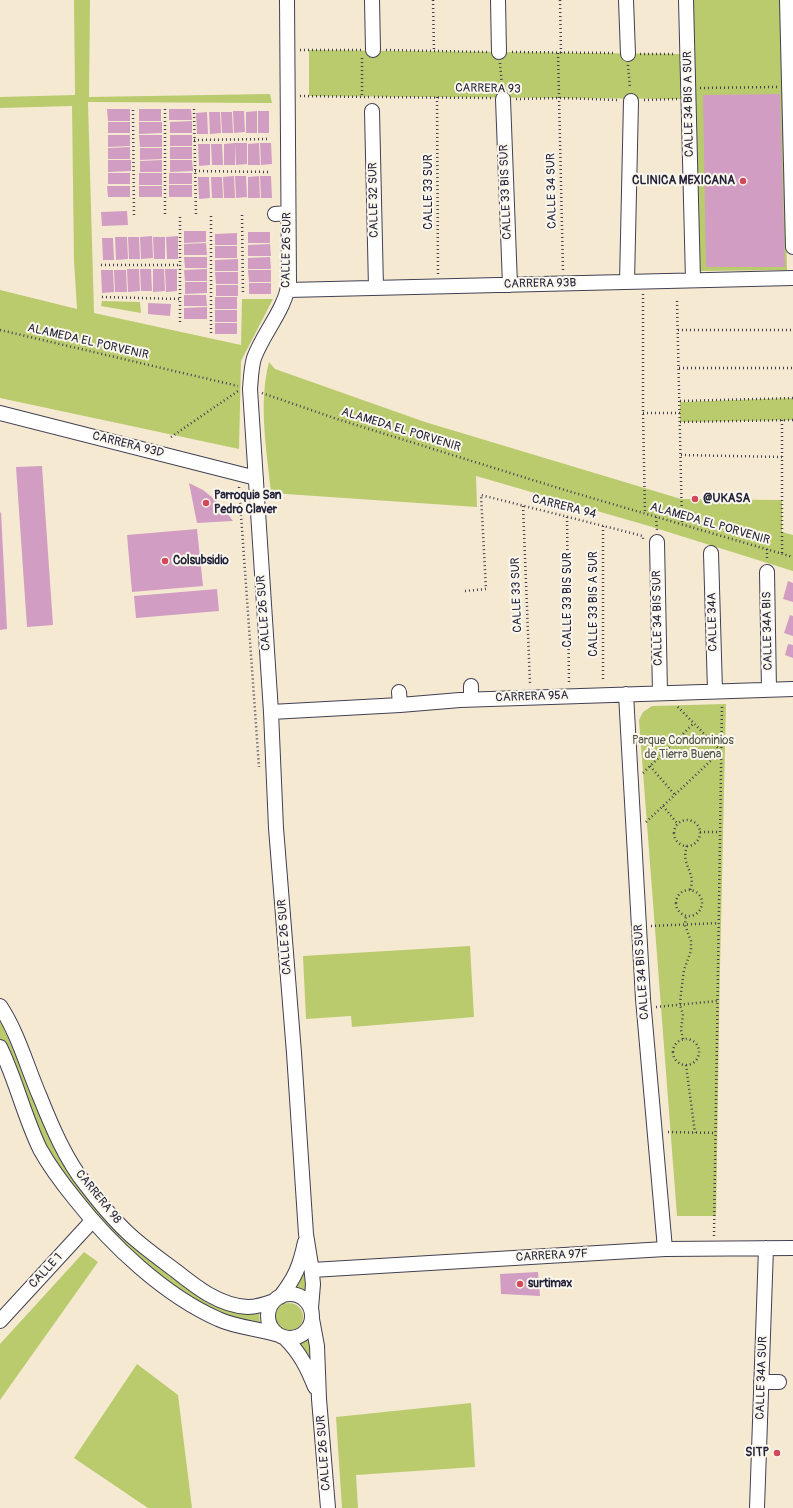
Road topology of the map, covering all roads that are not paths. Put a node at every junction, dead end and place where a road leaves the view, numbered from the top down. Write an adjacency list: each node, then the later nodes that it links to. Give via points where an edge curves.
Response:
1 (287, 0): 19 (street, CALLE 26 SUR, via 288,97 282,214)
2 (372, 0): 7 (street)
3 (498, 0): 8 (street)
4 (626, 0): 9 (street)
5 (686, 0): 15 (street, CALLE 34 BIS A SUR)
6 (787, 0): 13 (street)
7 (367, 50)
8 (499, 52)
9 (628, 54)
10 (503, 99): 17 (street, CALLE 33 BIS SUR)
11 (630, 101): 16 (street)
12 (372, 112): 18 (street, CALLE 32 SUR)
13 (793, 247)
14 (793, 278): 15 (street, CARRERA 93B)
15 (693, 280): 16 (street, CARRERA 93B)
16 (627, 282): 17 (street, CARRERA 93B)
17 (510, 284): 18 (street, CARRERA 93B)
18 (376, 288): 19 (street, CARRERA 93B)
19 (288, 290): 21 (street, CALLE 26 SUR, via 254,358 247,388)
20 (0, 413): 21 (street, CARRERA 93D)
21 (256, 478): 30 (street, CALLE 26 SUR)
22 (657, 542): 27 (street, CALLE 34 BIS SUR)
23 (711, 553): 29 (street, CALLE 34A)
24 (767, 572): 26 (street, CALLE 34A BIS)
25 (793, 689): 26 (street, CARRERA 95A)
26 (769, 690): 29 (street, CARRERA 95A)
27 (660, 693): 28 (street, CARRERA 95A); 29 (street, CARRERA 95A)
28 (626, 694): 30 (street, CARRERA 95A, via 471,693); 37 (street, CALLE 34 BIS SUR, via 644,999)
29 (718, 697)
30 (271, 712): 34 (street, CALLE 26 SUR, via 276,828)
31 (0, 1006): 39 (street, CARRERA 98, via 14,1032 68,1158 85,1185 128,1233 185,1278 222,1301 235,1306 249,1307)
32 (0, 1047): 33 (street, CARRERA 98, via 40,1147 59,1179)
33 (92, 1221): 41 (street, CALLE 1); 42 (street, CARRERA 98, via 111,1242 147,1273 200,1311 231,1324 265,1330)
34 (306, 1234): 38 (street, CALLE 26 SUR); 39 (street, CALLE 26 SUR, via 302,1258 296,1273)
35 (766, 1248): 36 (street, CARRERA 97F); 37 (street, CARRERA 97F); 43 (street, CALLE 34A SUR)
36 (793, 1248)
37 (665, 1249): 38 (street, CARRERA 97F)
38 (312, 1270): 40 (street, CALLE 26 SUR)
39 (277, 1299): 40 (street, via 285,1295 298,1296 308,1303); 42 (street, via 271,1307 268,1320 274,1331)
40 (312, 1313): 42 (street, via 310,1326 306,1332 293,1338); 45 (street, CALLE 26 SUR, via 317,1346)
41 (0, 1321)
42 (282, 1337): 45 (street, CALLE 26 SUR, via 293,1346 306,1364)
43 (762, 1382): 44 (street); 47 (street, CALLE 34A SUR)
44 (779, 1382)
45 (319, 1399): 46 (street, CALLE 26 SUR)
46 (328, 1508)
47 (757, 1508)

